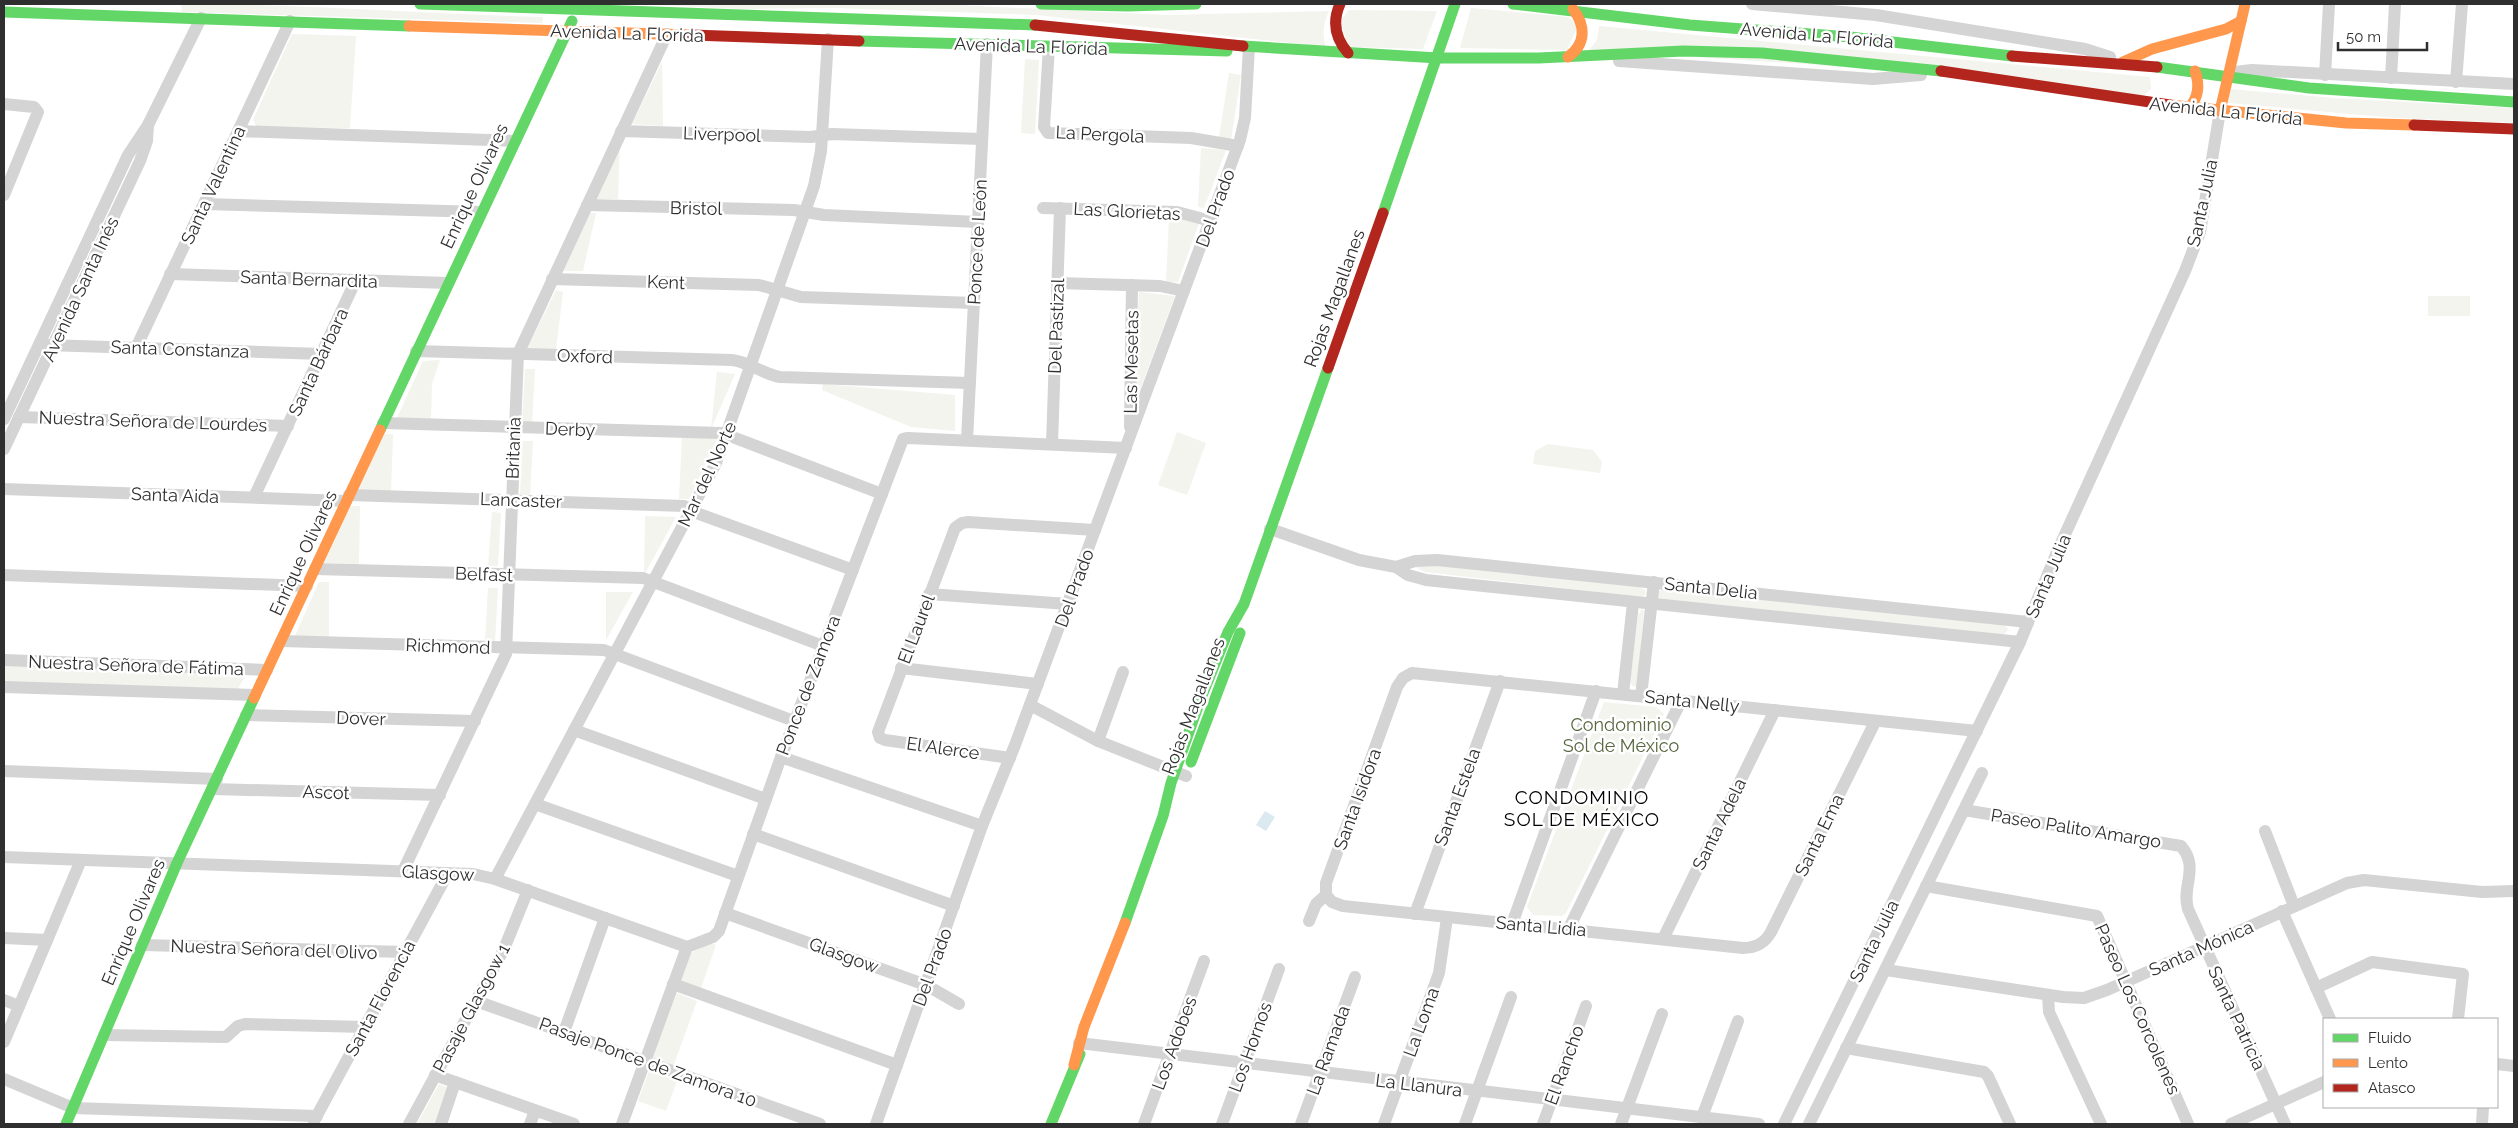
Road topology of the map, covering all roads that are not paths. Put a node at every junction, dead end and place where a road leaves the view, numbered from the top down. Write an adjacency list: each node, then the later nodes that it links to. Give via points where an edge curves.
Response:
1 (420, 4): 12 (street, Avenida La Florida)
2 (1040, 4): 3 (street)
3 (1196, 4)
4 (1340, 4): 26 (street, via 1335,31)
5 (1455, 4): 29 (street, Rojas Magallanes)
6 (1513, 4): 15 (street, Avenida La Florida)
7 (1752, 4): 14 (street, Avenida La Florida)
8 (2245, 4): 19 (street, Santa Julia)
9 (2329, 4): 33 (street)
10 (2395, 4): 35 (street)
11 (2462, 4): 36 (street)
12 (499, 5): 13 (street, Avenida La Florida)
13 (582, 7): 20 (street, Enrique Olivares); 25 (street, Avenida La Florida, via 1054,26)
14 (1839, 7): 30 (street, Avenida La Florida, via 2085,49)
15 (1573, 10): 28 (street, via 1581,19 1583,35 1579,46); 30 (street, Avenida La Florida, via 1663,23 1850,37 1990,55)
16 (4, 12): 17 (street, Avenida La Florida)
17 (201, 18): 18 (street, Avenida La Florida); 42 (street, Avenida Santa Inés)
18 (290, 21): 20 (street, Avenida La Florida); 44 (street, Santa Valentina)
19 (2241, 21): 30 (street, via 2226,29 2152,49); 34 (street, Santa Julia)
20 (566, 31): 21 (street, Avenida La Florida); 48 (street, Enrique Olivares)
21 (667, 34): 22 (street, Avenida La Florida); 45 (street, Britania)
22 (828, 39): 23 (street, Avenida La Florida); 46 (street, Mar del Norte)
23 (987, 44): 24 (street, Avenida La Florida); 47 (street, Ponce de León)
24 (1048, 46): 25 (street, Avenida La Florida, via 1202,52); 49 (street, La Pergola, via 1044,128 1048,133 1190,138)
25 (1249, 46): 26 (street, Avenida La Florida); 49 (street, Del Prado, via 1246,118)
26 (1348, 53): 29 (street, Avenida La Florida)
27 (1595, 56): 28 (street, Avenida La Florida); 31 (street, Avenida La Florida, via 1657,51 1738,52); 31 (street, Avenida La Florida, via 1635,63 1873,79)
28 (1568, 57): 29 (street, Avenida La Florida)
29 (1438, 58): 92 (street, Rojas Magallanes)
30 (2121, 63): 32 (street, Avenida La Florida)
31 (1940, 71): 40 (street, Avenida La Florida)
32 (2195, 71): 34 (street, Avenida La Florida); 40 (street, via 2199,81 2198,92)
33 (2325, 75): 34 (street, Avenida La Florida, via 2252,70); 35 (street, Avenida La Florida)
34 (2227, 76): 38 (street, Avenida La Florida, via 2274,85); 41 (street, Santa Julia)
35 (2391, 78): 36 (street, Avenida La Florida)
36 (2456, 82): 37 (street, Avenida La Florida)
37 (2514, 84)
38 (2514, 102)
39 (4, 104): 50 (street, via 34,107 38,112)
40 (2189, 108): 41 (street, Avenida La Florida)
41 (2220, 111): 43 (street, Avenida La Florida, via 2346,123); 106 (street, Santa Julia, via 2204,214 2195,245)
42 (148, 125): 68 (street, Avenida Santa Inés, via 128,154); 69 (street, Avenida Santa Inés, via 140,161)
43 (2514, 129)
44 (238, 131): 48 (street); 51 (street, Santa Valentina)
45 (621, 131): 46 (street, Liverpool); 52 (street, Britania)
46 (822, 135): 47 (street, Liverpool); 56 (street, Mar del Norte, via 817,176)
47 (982, 139): 58 (street, Ponce de León)
48 (515, 141): 55 (street, Enrique Olivares)
49 (1238, 146): 57 (street, Del Prado)
50 (4, 195)
51 (204, 204): 55 (street); 59 (street, Santa Valentina)
52 (587, 205): 56 (street, Bristol); 60 (street, Britania)
53 (1043, 208): 54 (street, Las Glorietas)
54 (1060, 208): 57 (street, Las Glorietas, via 1177,212); 63 (street, Del Pastizal)
55 (482, 212): 62 (street, Enrique Olivares)
56 (806, 212): 58 (street, Bristol); 65 (street, Mar del Norte)
57 (1211, 221): 66 (street, Del Prado)
58 (978, 222): 67 (street, Ponce de León)
59 (170, 274): 61 (street, Santa Bernardita); 70 (street, Santa Valentina)
60 (552, 279): 65 (street, Kent, via 759,285); 73 (street, Britania)
61 (356, 280): 62 (street, Santa Bernardita); 72 (street, Santa Bárbara)
62 (448, 283): 71 (street, Enrique Olivares)
63 (1057, 283): 64 (street); 84 (street, Del Pastizal)
64 (1132, 285): 66 (street, via 1166,286); 83 (street, Las Mesetas)
65 (778, 290): 67 (street, Kent, via 809,298); 74 (street, Mar del Norte)
66 (1184, 291): 83 (street, Del Prado)
67 (974, 303): 75 (street, Ponce de León)
68 (38, 345): 69 (street, Santa Constanza); 77 (street, Avenida Santa Inés)
69 (53, 346): 70 (street, Santa Constanza); 76 (street, Avenida Santa Inés)
70 (136, 348): 72 (street, Santa Constanza)
71 (416, 351): 73 (street, Oxford); 78 (street, Enrique Olivares)
72 (322, 354): 79 (street, Santa Bárbara)
73 (518, 354): 74 (street, Oxford, via 732,360); 80 (street, Britania)
74 (752, 366): 75 (street, Oxford, via 780,377); 81 (street, Mar del Norte)
75 (970, 383): 82 (street, Ponce de León)
76 (19, 417): 79 (street, Nuestra Señora de Lourdes); 85 (street, Avenida Santa Inés)
77 (4, 419)
78 (382, 424): 80 (street, Derby); 89 (street, Enrique Olivares)
79 (288, 426): 88 (street, Santa Bárbara)
80 (514, 427): 81 (street, Derby); 90 (street, Britania)
81 (728, 435): 87 (street, Derby); 91 (street, Mar del Norte)
82 (967, 440): 84 (street, Ponce de Zamora); 87 (street, Ponce de Zamora, via 905,438)
83 (1128, 443): 84 (street, Ponce de Zamora); 93 (street, Del Prado)
84 (1052, 444)
85 (4, 450)
86 (4, 489): 88 (street, Santa Aida)
87 (882, 494): 96 (street, Ponce de Zamora)
88 (254, 497): 89 (street, Santa Aida)
89 (348, 498): 90 (street, Lancaster); 95 (street, Enrique Olivares)
90 (512, 500): 91 (street, Lancaster, via 679,505); 97 (street, Britania)
91 (691, 511): 96 (street, Lancaster); 100 (street, Mar del Norte)
92 (1270, 528): 94 (street, Santa Delia, via 1359,560); 139 (street, Rojas Magallanes, via 1244,604 1236,646)
93 (1095, 530): 102 (street, El Laurel, via 968,522 959,525 953,532); 104 (street, Del Prado)
94 (1396, 567): 99 (street, Santa Delia, via 1415,560 1437,560); 103 (street, Santa Delia, via 1408,575 1426,580)
95 (315, 569): 97 (street, Belfast); 101 (street, Enrique Olivares)
96 (853, 570): 109 (street, Ponce de Zamora)
97 (510, 574): 100 (street, Belfast, via 643,578); 110 (street, Britania)
98 (4, 576): 101 (street)
99 (1654, 582): 105 (street); 106 (street, Santa Delia)
100 (652, 583): 109 (street, Belfast); 111 (street, Mar del Norte)
101 (307, 586): 107 (street, Enrique Olivares)
102 (929, 594): 104 (street); 113 (street, El Laurel)
103 (1633, 603): 105 (street, Santa Delia); 121 (street)
104 (1068, 604): 118 (street, Del Prado)
105 (1651, 604): 108 (street, Santa Delia); 123 (street)
106 (2028, 622): 108 (street, Santa Julia)
107 (281, 641): 110 (street, Richmond); 114 (street, Enrique Olivares)
108 (2020, 642): 132 (street, Santa Julia)
109 (823, 646): 129 (street, Ponce de Zamora)
110 (507, 647): 111 (street, Richmond, via 597,650); 128 (street, Britania)
111 (614, 655): 129 (street, Richmond); 131 (street, Mar del Norte)
112 (4, 660): 114 (street, Nuestra Señora de Fátima)
113 (902, 668): 118 (street); 133 (street, El Laurel)
114 (268, 670): 122 (street, Enrique Olivares)
115 (1123, 672): 134 (street)
116 (1407, 675): 117 (street, Santa Nelly, via 1422,672); 159 (street, Santa Isidora, via 1397,687 1326,883)
117 (1500, 681): 120 (street, Santa Nelly); 164 (street, Santa Estela)
118 (1038, 684): 125 (street, Del Prado)
119 (4, 687): 122 (street, Nuestra Señora de Fátima)
120 (1596, 691): 121 (street, Santa Nelly); 168 (street)
121 (1623, 694): 123 (street, Santa Nelly)
122 (255, 695): 127 (street, Enrique Olivares)
123 (1642, 696): 124 (street, Santa Nelly)
124 (1681, 701): 126 (street, Santa Nelly); 169 (street)
125 (1030, 706): 134 (street); 136 (street, Del Prado)
126 (1775, 710): 130 (street, Santa Nelly); 171 (street, Santa Adela)
127 (246, 715): 128 (street, Dover); 140 (street, Enrique Olivares)
128 (475, 722): 141 (street, Britania)
129 (794, 722): 135 (street, Ponce de Zamora)
130 (1875, 722): 132 (street, Santa Nelly); 173 (street, Santa Ema, via 1771,932)
131 (574, 730): 142 (street); 143 (street, Mar del Norte)
132 (1977, 731): 241 (street, Santa Julia)
133 (878, 735): 136 (street, El Alerce, via 885,740)
134 (1098, 741): 139 (street)
135 (780, 757): 142 (street, Ponce de Zamora); 145 (street)
136 (1010, 758): 145 (street, Del Prado)
137 (4, 771): 140 (street, Ascot)
138 (1982, 773): 144 (street, Santa Julia)
139 (1180, 774): 201 (street, Rojas Magallanes, via 1112,961 1098,989)
140 (214, 784): 141 (street, Ascot); 150 (street, Enrique Olivares)
141 (440, 795): 151 (street, Britania)
142 (766, 799): 147 (street, Ponce de Zamora)
143 (535, 804): 153 (street); 154 (street, Mar del Norte)
144 (1964, 810): 155 (street, Paseo Palito Amargo, via 2175,844 2183,849 2190,867); 156 (street, Santa Julia)
145 (982, 826): 160 (street, Del Prado)
146 (2265, 831): 161 (street)
147 (753, 834): 153 (street, Ponce de Zamora); 160 (street)
148 (4, 857): 149 (street, Glasgow)
149 (81, 860): 150 (street, Glasgow); 172 (street)
150 (177, 863): 151 (street, Glasgow); 174 (street, Enrique Olivares)
151 (404, 871): 152 (street, Glasgow)
152 (448, 873): 154 (street, Glasgow); 177 (street, Santa Florencia)
153 (738, 876): 163 (street, Ponce de Zamora)
154 (495, 879): 157 (street, Glasgow)
155 (2188, 882): 175 (street, Santa Patricia, via 2186,903)
156 (1926, 886): 180 (street, Santa Julia); 182 (street, Paseo Los Corcolenes, via 2097,916)
157 (528, 890): 165 (street, Glasgow); 189 (street, Pasaje Glasgow 1)
158 (2514, 891): 161 (street, Santa Mónica, via 2482,892 2355,881)
159 (1326, 895): 164 (street, Santa Lidia, via 1332,902 1343,906); 167 (street, Santa Isidora, via 1316,904)
160 (954, 906): 184 (street, Del Prado)
161 (2294, 906): 162 (street, Santa Mónica)
162 (2282, 911): 175 (street, Santa Mónica); 185 (street)
163 (725, 913): 176 (street, Ponce de Zamora, via 716,934); 184 (street, Glasgow)
164 (1415, 914): 166 (street, Santa Lidia)
165 (605, 918): 176 (street, Glasgow); 198 (street)
166 (1447, 918): 168 (street, Santa Lidia); 214 (street, La Loma, via 1439,973)
167 (1308, 922)
168 (1512, 924): 169 (street, Santa Lidia)
169 (1569, 928): 171 (street, Santa Lidia)
170 (4, 938): 172 (street)
171 (1662, 939): 173 (street, Santa Lidia, via 1743,948)
172 (47, 940): 191 (street)
173 (1759, 944)
174 (142, 945): 177 (street, Nuestra Señora del Olivo); 199 (street, Enrique Olivares)
175 (2204, 946): 182 (street, Santa Mónica); 217 (street, Santa Patricia)
176 (686, 947): 183 (street)
177 (405, 952): 197 (street, Santa Florencia)
178 (1204, 961): 203 (street, Los Adobes)
179 (1279, 969): 205 (street, Los Hornos)
180 (1886, 970): 186 (street, Santa Mónica); 202 (street, Santa Julia)
181 (1355, 977): 209 (street, La Ramada)
182 (2126, 982): 186 (street, Santa Mónica, via 2084,998); 245 (street, Paseo Los Corcolenes)
183 (673, 984): 204 (street); 207 (street)
184 (926, 985): 190 (street, Glasgow); 207 (street, Del Prado)
185 (2316, 988): 194 (street); 195 (street, via 2372,962 2463,974)
186 (2048, 995): 244 (street, via 2049,1012)
187 (1511, 997): 215 (street)
188 (4, 1000): 191 (street)
189 (476, 1000): 198 (street, Pasaje Ponce de Zamora 10); 210 (street, Pasaje Glasgow 1)
190 (960, 1004)
191 (19, 1006): 200 (street)
192 (1586, 1006): 216 (street, El Rancho)
193 (1662, 1014): 219 (street)
194 (2330, 1018)
195 (2458, 1018)
196 (1738, 1021): 222 (street)
197 (365, 1027): 199 (street, via 245,1024 223,1037); 223 (street, Santa Florencia)
198 (564, 1032): 204 (street, Pasaje Ponce de Zamora 10)
199 (104, 1035): 218 (street, Enrique Olivares)
200 (4, 1042)
201 (1082, 1043): 203 (street, La Llanura); 232 (street, Rojas Magallanes)
202 (1846, 1048): 242 (street, Santa Julia); 243 (street, via 1984,1072)
203 (1169, 1055): 205 (street, La Llanura); 233 (street, Los Adobes)
204 (645, 1062): 229 (street); 230 (street, Pasaje Ponce de Zamora 10)
205 (1244, 1064): 209 (street, La Llanura); 234 (street, Los Hornos)
206 (2498, 1064): 208 (street)
207 (897, 1065): 231 (street, Del Prado)
208 (2514, 1066)
209 (1320, 1073): 214 (street, La Llanura); 235 (street, La Ramada)
210 (435, 1075): 212 (street); 225 (street, Pasaje Glasgow 1)
211 (4, 1079): 218 (street)
212 (455, 1082): 221 (street); 226 (street)
213 (2323, 1082): 217 (street)
214 (1399, 1083): 215 (street, La Llanura); 236 (street, La Loma)
215 (1477, 1092): 216 (street, La Llanura); 237 (street)
216 (1552, 1100): 219 (street, La Llanura); 238 (street, El Rancho)
217 (2276, 1104): 246 (street); 247 (street, Santa Patricia)
218 (73, 1108): 223 (street); 224 (street, Enrique Olivares)
219 (1627, 1108): 222 (street, La Llanura); 239 (street)
220 (2483, 1108): 248 (street)
221 (535, 1111): 227 (street); 228 (street)
222 (1702, 1117): 240 (street, La Llanura)
223 (315, 1120)
224 (66, 1124)
225 (409, 1124)
226 (441, 1124)
227 (530, 1124)
228 (574, 1124)
229 (622, 1124)
230 (820, 1124)
231 (876, 1124)
232 (1051, 1124)
233 (1144, 1124)
234 (1222, 1124)
235 (1301, 1124)
236 (1384, 1124)
237 (1465, 1124)
238 (1543, 1124)
239 (1622, 1124)
240 (1759, 1124)
241 (1784, 1124)
242 (1809, 1124)
243 (2010, 1124)
244 (2101, 1124)
245 (2188, 1124)
246 (2231, 1124)
247 (2286, 1124)
248 (2482, 1124)

